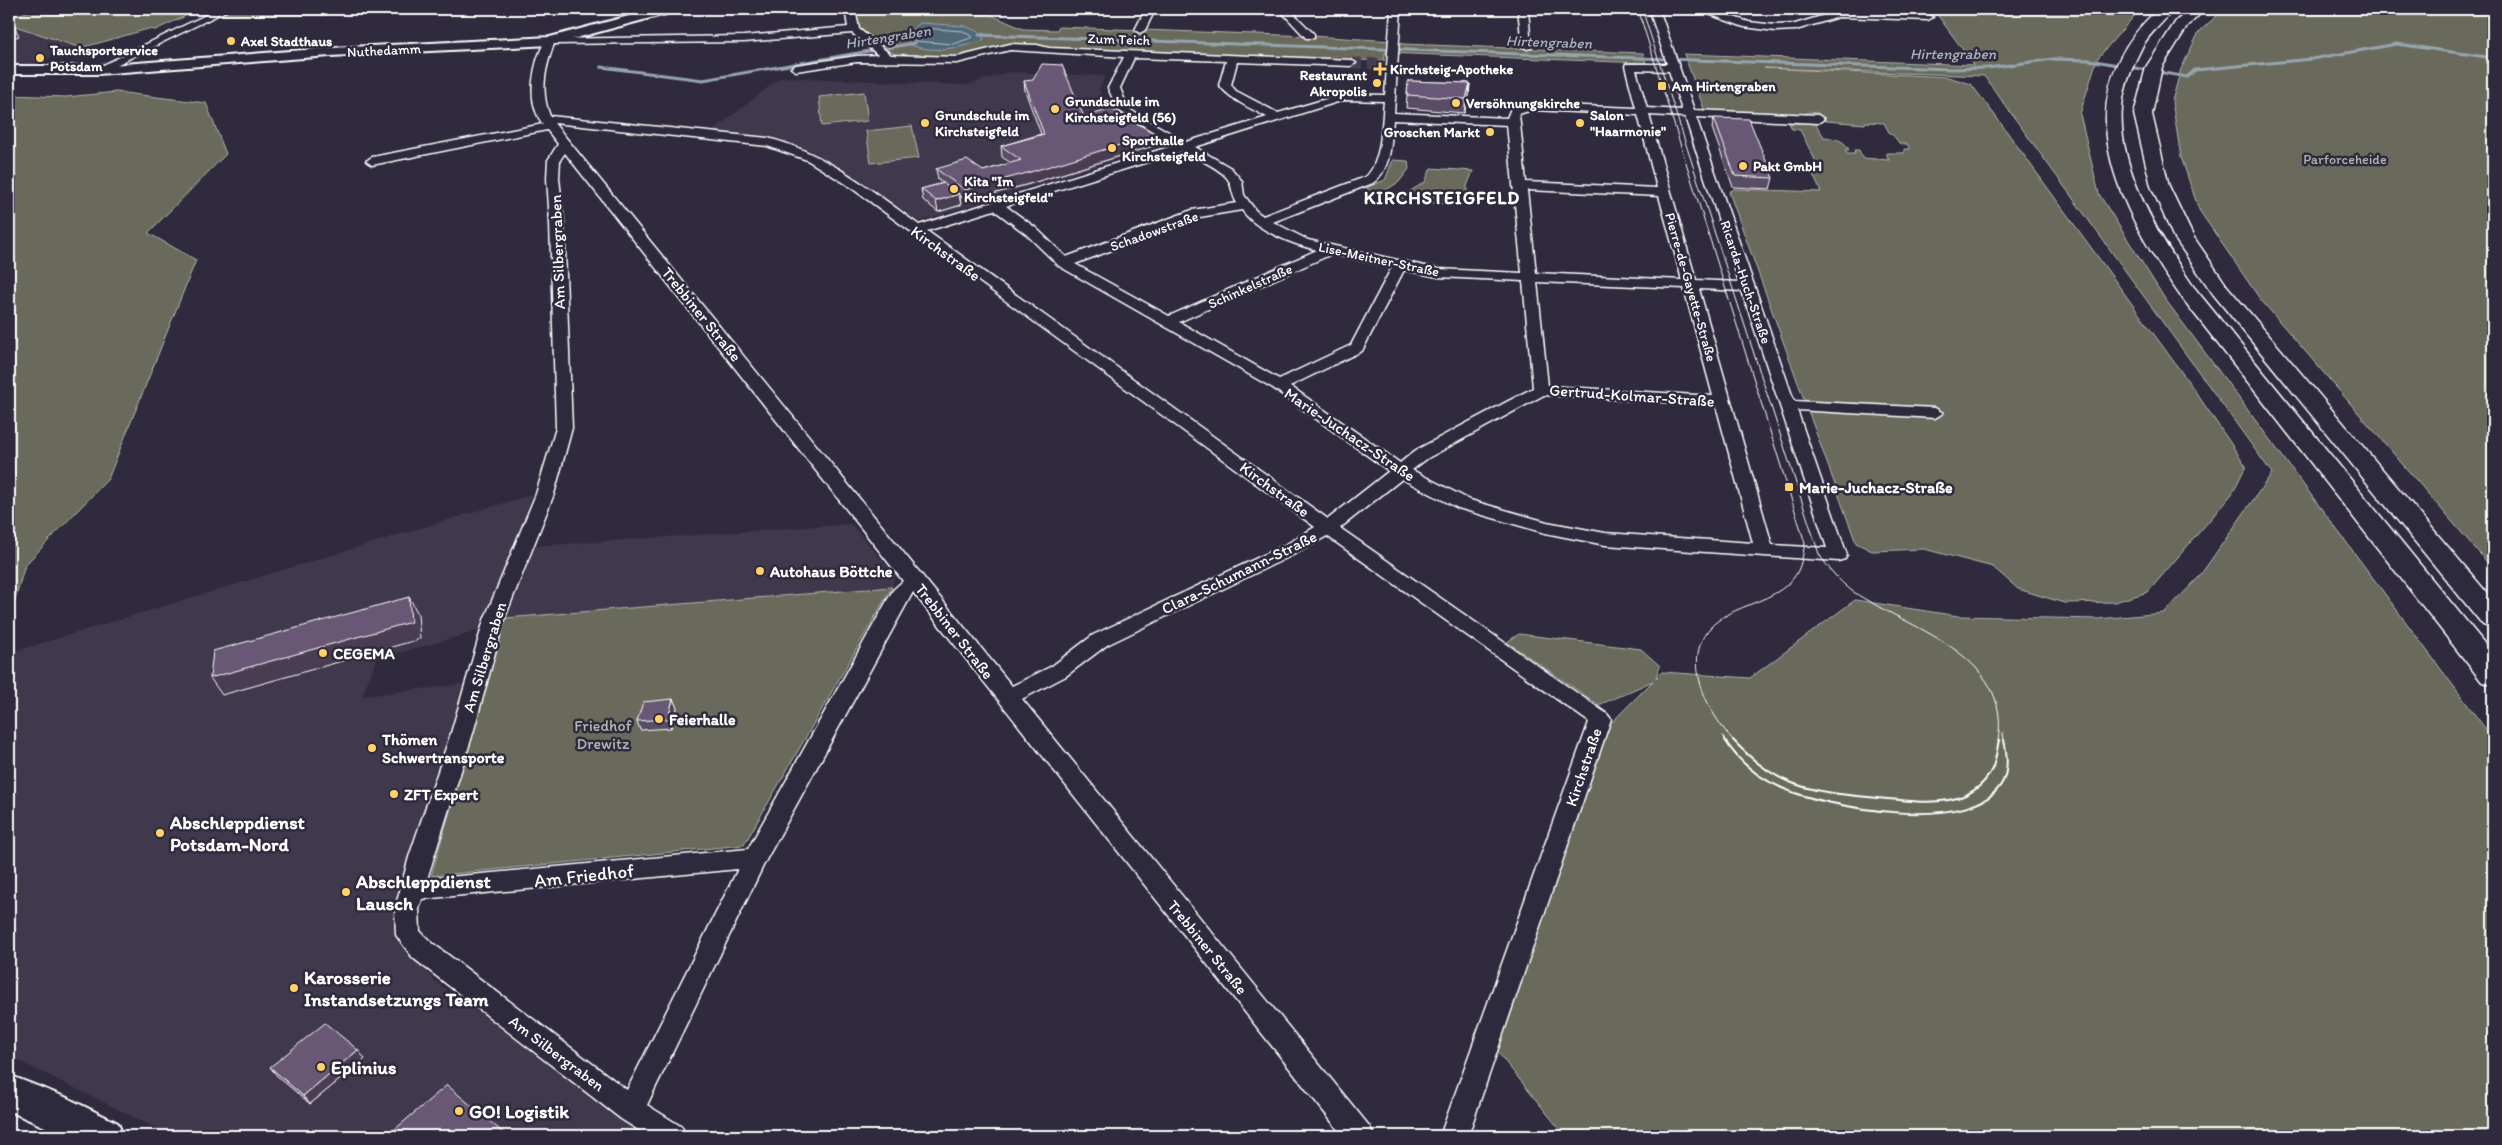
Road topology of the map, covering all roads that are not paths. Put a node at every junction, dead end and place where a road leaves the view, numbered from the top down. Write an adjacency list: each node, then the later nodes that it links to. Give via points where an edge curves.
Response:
1 (226, 9): 29 (street, Nuthedamm)
2 (669, 9): 19 (street, Nuthedamm)
3 (1161, 9): 12 (street)
4 (1284, 9): 18 (street)
5 (1396, 9): 23 (street)
6 (1523, 9): 20 (street)
7 (1654, 9): 26 (street, Ricarda-Huch-Straße)
8 (1700, 9): 14 (street, via 1748,24 1775,28 1801,26)
9 (1820, 9): 14 (street)
10 (2166, 9): 64 (highway, via 2138,40 2123,67 2113,110 2117,144 2130,192 2154,241 2186,290)
11 (2198, 9): 63 (highway, via 2181,24 2152,72 2143,114 2160,186 2183,236 2220,290)
12 (1143, 10): 17 (street)
13 (851, 14): 16 (street)
14 (1838, 14): 15 (street)
15 (1928, 16)
16 (854, 30): 19 (street, via 744,39); 22 (street)
17 (1140, 30)
18 (1310, 36)
19 (550, 41): 29 (street, Nuthedamm, via 322,53); 37 (street, Trebbiner Straße, via 538,69 539,96)
20 (1527, 46)
21 (1130, 55): 22 (street, Zum Teich, via 1010,47 957,60); 24 (street, Zum Teich); 38 (street, Lise-Meitner-Straße, via 1114,88 1122,108)
22 (885, 56): 27 (street, Zum Teich)
23 (1391, 57): 30 (street)
24 (1232, 59): 25 (street, Zum Teich); 34 (street, via 1225,85 1232,94)
25 (1351, 63)
26 (1671, 63): 31 (street, Pierre-de-Gayette-Straße, via 1630,66); 32 (street, Ricarda-Huch-Straße)
27 (796, 68)
28 (9, 70): 29 (street, Nuthedamm)
29 (98, 70)
30 (1390, 98): 33 (street); 34 (street, via 1343,97)
31 (1642, 111): 32 (street); 36 (street, via 1521,107 1512,114); 41 (street, Pierre-de-Gayette-Straße)
32 (1688, 113): 35 (street); 51 (street, Ricarda-Huch-Straße)
33 (1388, 116): 36 (street); 44 (street, via 1383,156 1377,174 1370,180)
34 (1276, 117): 38 (street)
35 (1818, 119)
36 (1513, 122): 40 (street)
37 (553, 129): 39 (street); 45 (street, Kirchstraße, via 705,134 793,148 850,182); 62 (street, Trebbiner Straße); 67 (street, Am Silbergraben, via 564,428 545,494 494,620)
38 (1185, 146): 42 (street); 43 (street, Lise-Meitner-Straße, via 1233,176 1238,195)
39 (372, 161)
40 (1520, 186): 41 (street); 49 (street)
41 (1664, 192): 50 (street, Pierre-de-Gayette-Straße)
42 (996, 205): 45 (street); 47 (street, Marie-Juchacz-Straße, via 1031,231)
43 (1246, 206): 44 (street, Lise-Meitner-Straße); 47 (street, Schadowstraße, via 1197,213)
44 (1262, 221): 46 (street, Lise-Meitner-Straße, via 1295,240)
45 (915, 230): 59 (street, Kirchstraße)
46 (1331, 249): 48 (street, Lise-Meitner-Straße); 52 (street, Schinkelstraße)
47 (1064, 264): 52 (street, Marie-Juchacz-Straße)
48 (1400, 265): 49 (street, Lise-Meitner-Straße, via 1438,273); 53 (street, via 1357,348)
49 (1530, 277): 50 (street, Lise-Meitner-Straße); 54 (street)
50 (1691, 285): 51 (street, Lise-Meitner-Straße); 55 (street, Pierre-de-Gayette-Straße)
51 (1748, 287): 56 (street, Ricarda-Huch-Straße)
52 (1168, 322): 53 (street, Marie-Juchacz-Straße)
53 (1279, 385): 58 (street, Marie-Juchacz-Straße)
54 (1541, 390): 55 (street, Gertrud-Kolmar-Straße); 58 (street, Clara-Schumann-Straße)
55 (1722, 401): 60 (street, Pierre-de-Gayette-Straße)
56 (1787, 405): 57 (street); 61 (street, Ricarda-Huch-Straße)
57 (1935, 412)
58 (1398, 470): 59 (street, Clara-Schumann-Straße); 60 (street, Marie-Juchacz-Straße, via 1464,504 1545,527 1605,539)
59 (1328, 528): 65 (street, Clara-Schumann-Straße, via 1294,548 1100,640 1059,671); 73 (street, Kirchstraße, via 1600,719)
60 (1764, 550): 61 (street, Marie-Juchacz-Straße)
61 (1838, 555)
62 (916, 581): 65 (street, Trebbiner Straße); 66 (street, via 903,590)
63 (2493, 618)
64 (2493, 674)
65 (1008, 697): 72 (street, Trebbiner Straße)
66 (755, 858): 67 (street, Am Friedhof); 69 (street)
67 (412, 890): 69 (street, Am Silbergraben, via 407,909 408,935 422,950)
68 (9, 1093): 70 (main road)
69 (632, 1110): 71 (street, Am Silbergraben)
70 (104, 1136)
71 (672, 1136)
72 (1360, 1136)
73 (1454, 1136)

